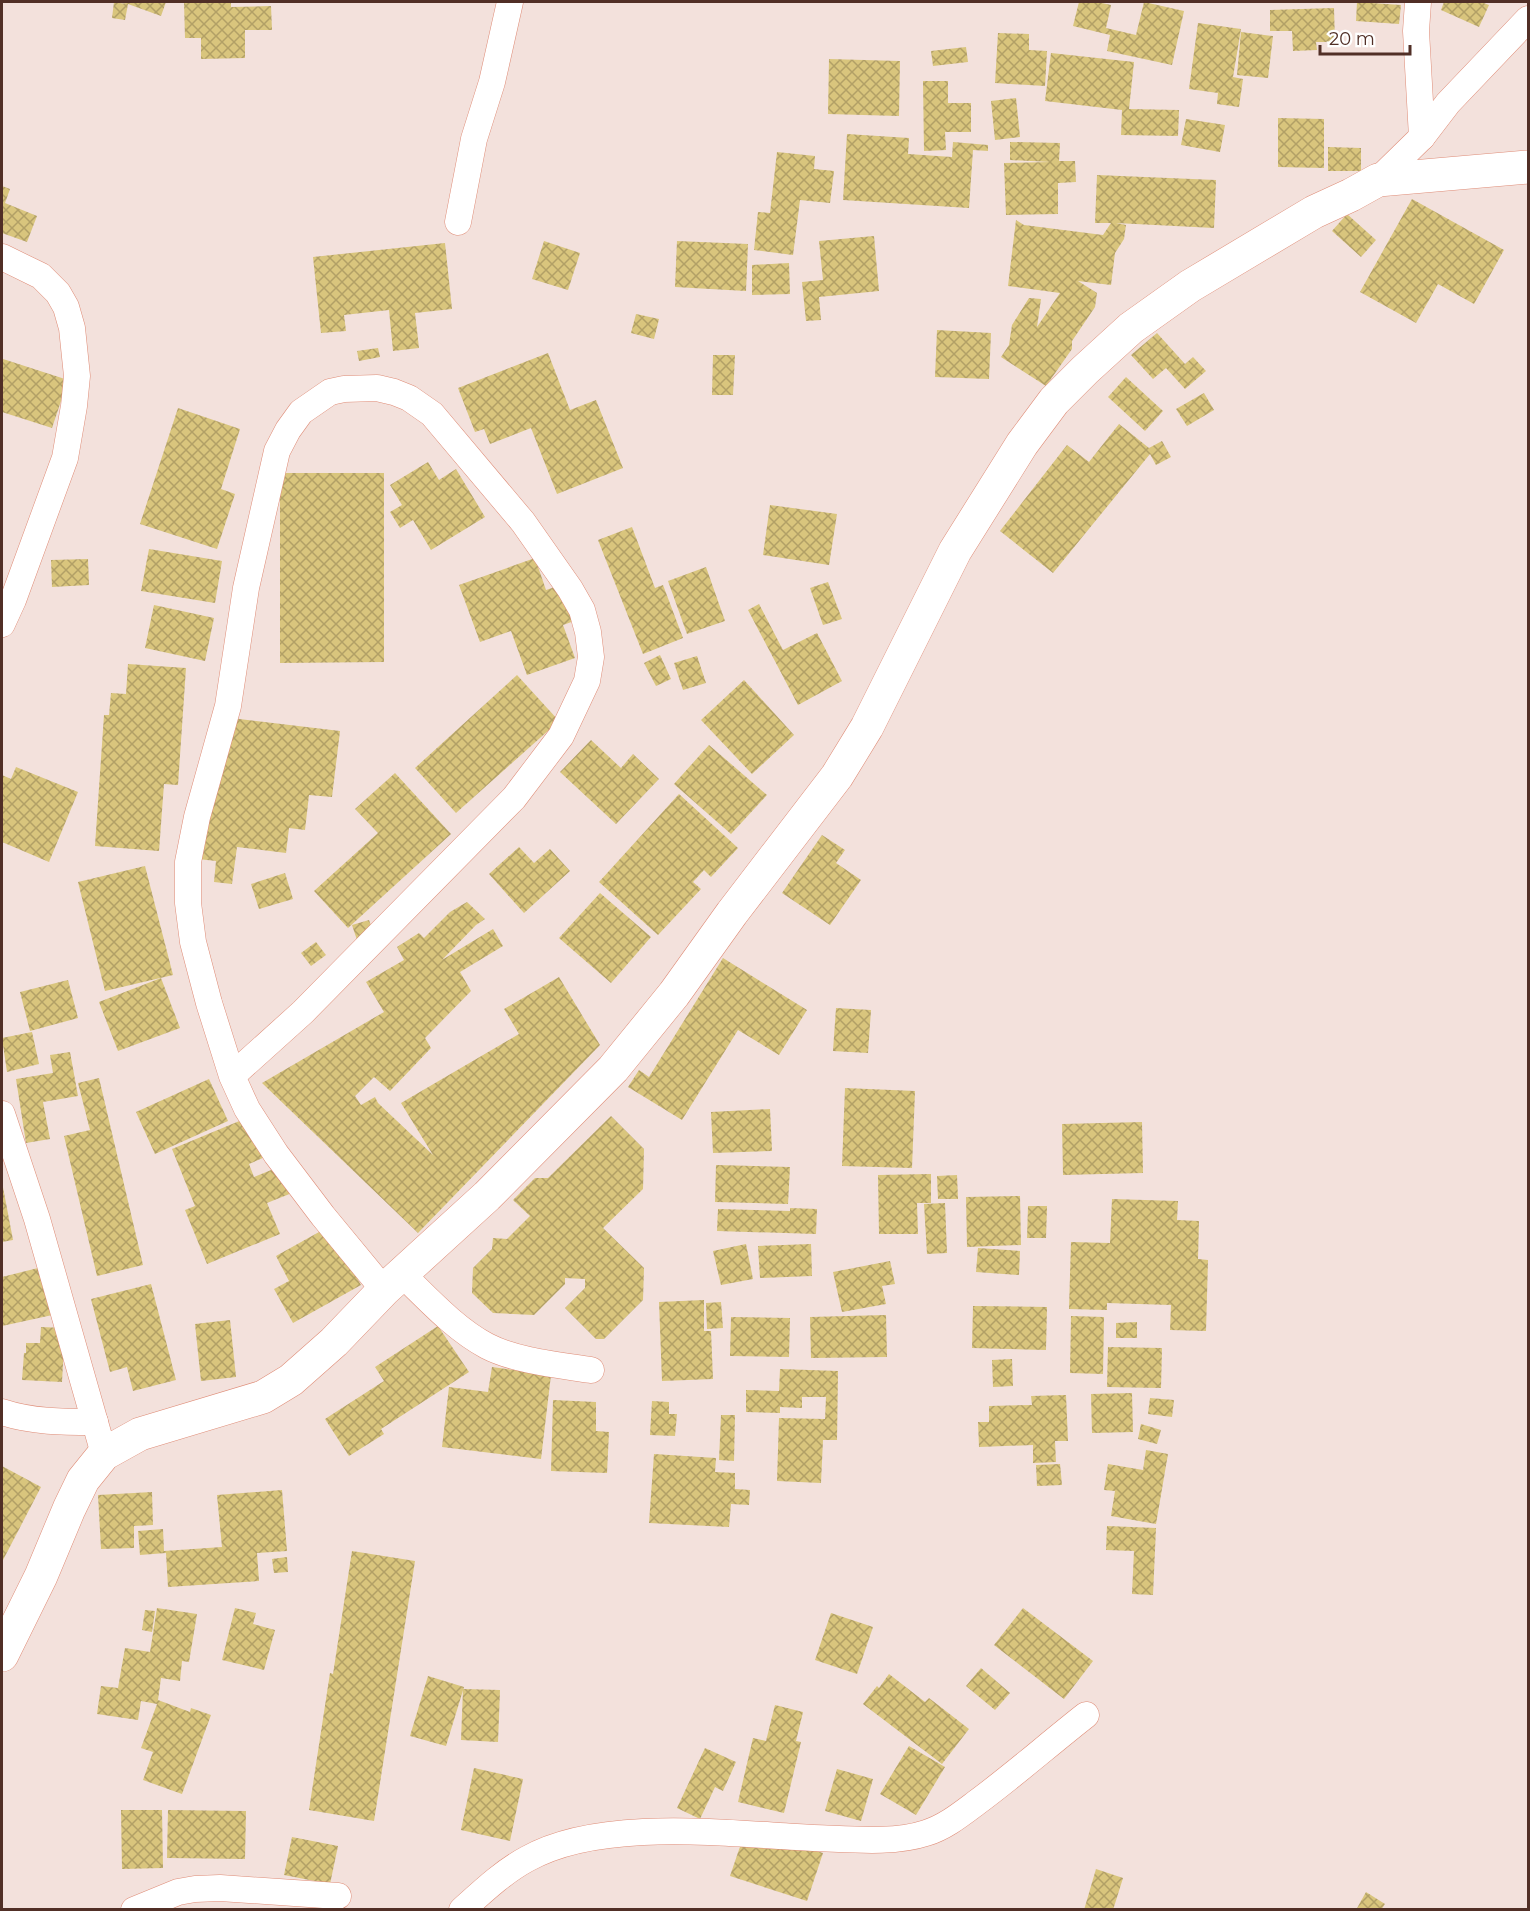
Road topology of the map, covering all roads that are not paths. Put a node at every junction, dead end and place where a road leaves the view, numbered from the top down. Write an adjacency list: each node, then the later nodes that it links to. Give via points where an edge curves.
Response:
1 (510, 2): 7 (street, via 474,139)
2 (1418, 2): 4 (street)
3 (1528, 19): 4 (street, via 1448,103)
4 (1422, 137): 6 (street)
5 (1528, 168): 6 (street)
6 (1378, 180): 12 (street, via 1314,212 1190,286 1131,328 1054,401 1022,444 955,551 882,699 837,776 674,994 613,1069 510,1173)
7 (458, 222)
8 (2, 257): 9 (street, via 40,276 58,293 72,328 77,376 65,458)
9 (2, 624)
10 (232, 1076): 10 (street, via 193,942 188,862 197,817 228,706 246,588 277,452 301,412 317,399 344,389 377,388 409,398 432,414 523,522 582,610 591,657 587,681 561,736 514,798 312,1003); 12 (street, via 247,1109 276,1154 323,1216)
11 (2, 1114): 15 (street, via 37,1219)
12 (393, 1282): 13 (street, via 490,1347); 16 (street, via 334,1342 291,1380 263,1397 140,1434)
13 (591, 1370)
14 (2, 1412): 15 (street, via 26,1419)
15 (95, 1422): 16 (street)
16 (104, 1454): 17 (street, via 83,1480)
17 (10, 1620): 18 (street)
18 (2, 1655)
19 (1086, 1715): 22 (street, via 956,1818 924,1834 896,1839 846,1839 677,1832 586,1839 528,1858)
20 (338, 1896): 21 (street, via 195,1889)
21 (134, 1910)
22 (462, 1910)

